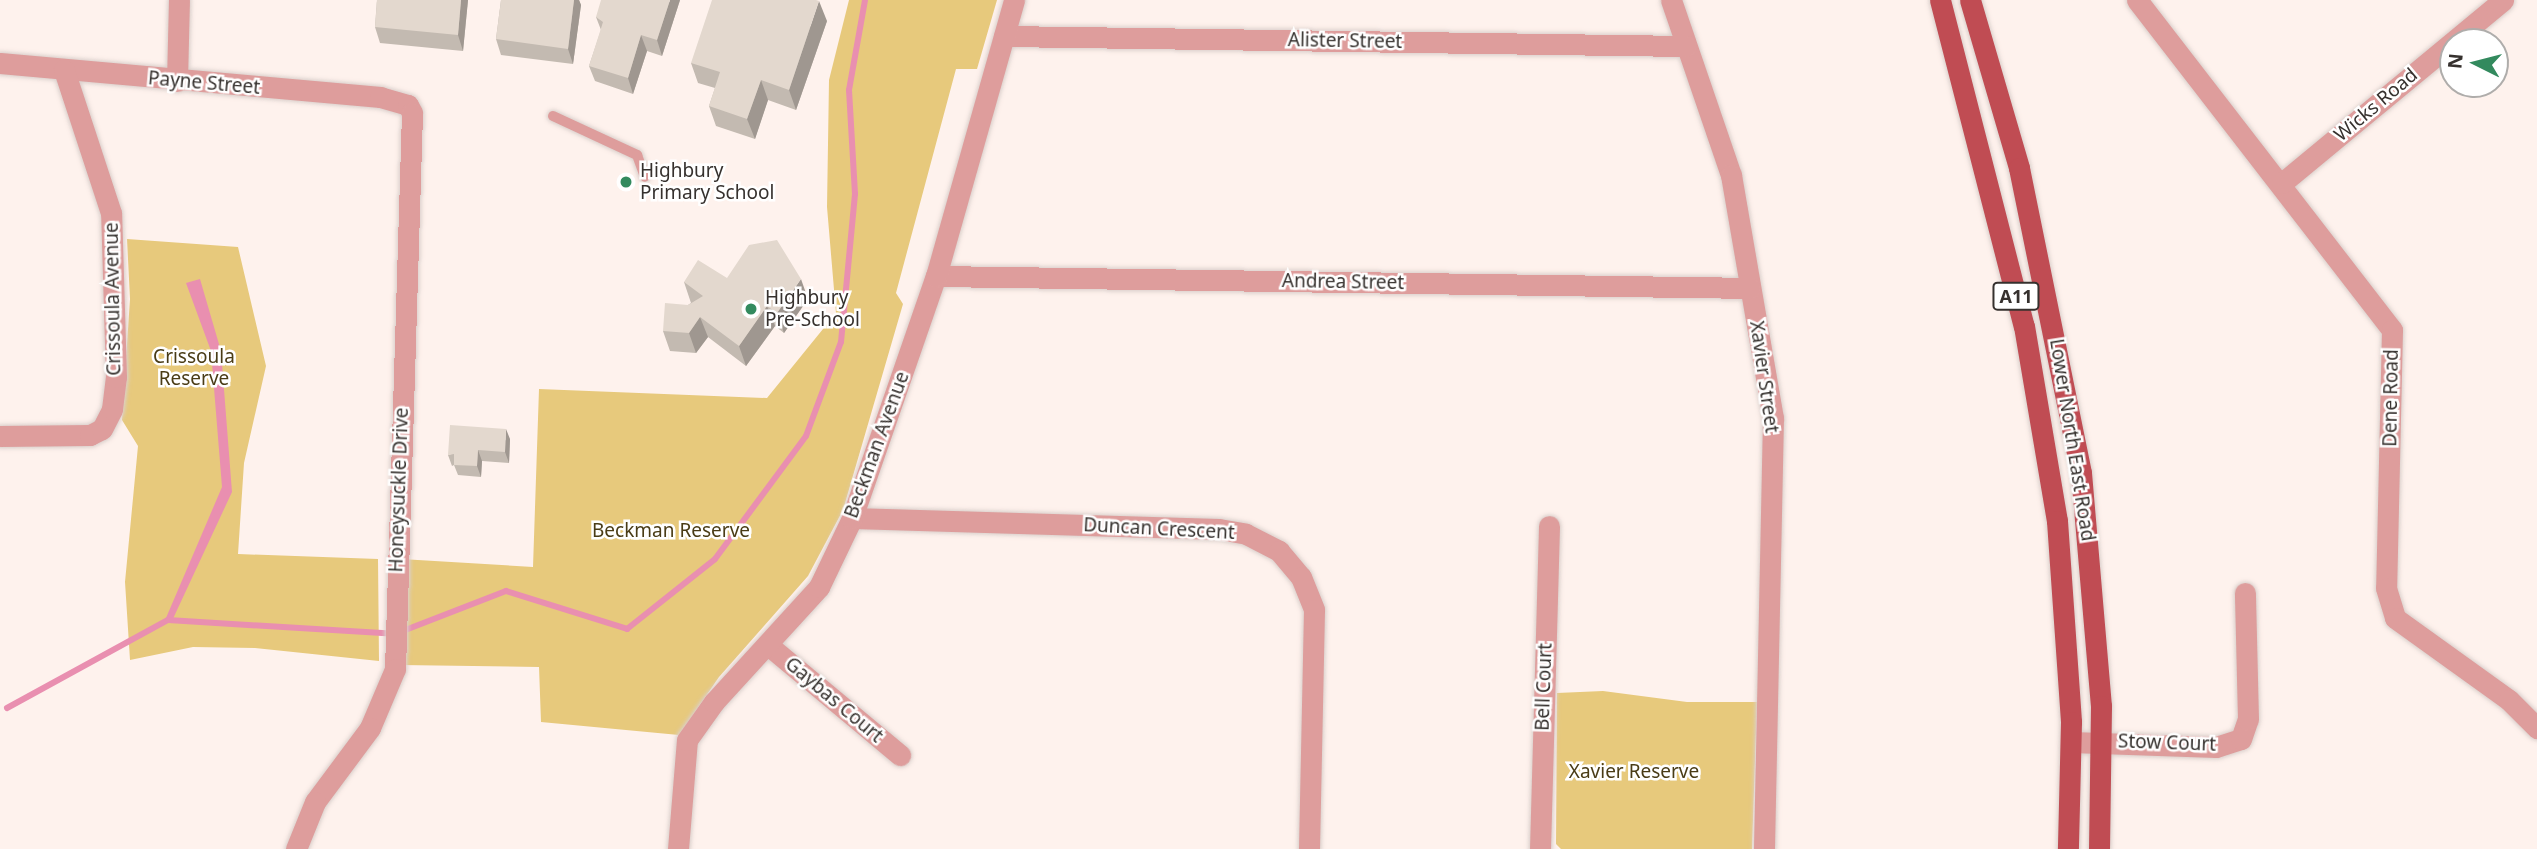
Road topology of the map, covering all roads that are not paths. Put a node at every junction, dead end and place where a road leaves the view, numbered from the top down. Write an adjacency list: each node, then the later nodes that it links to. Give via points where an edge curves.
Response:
1 (179, 0): 12 (street)
2 (1014, 0): 8 (street, Beckman Avenue)
3 (1671, 0): 9 (street, Xavier Street)
4 (1940, 0): 26 (main road, Lower North East Road / A11, via 2024,326 2057,521)
5 (1970, 0): 25 (main road, Lower North East Road / A11, via 2022,181 2081,473 2094,588)
6 (2137, 0): 16 (street, Dene Road)
7 (2503, 0): 16 (street, Wicks Road)
8 (1004, 36): 9 (street, Alister Street); 17 (street, Beckman Avenue)
9 (1686, 46): 18 (street, Xavier Street, via 1731,175)
10 (0, 63): 11 (street, Payne Street)
11 (64, 70): 12 (street, Payne Street); 19 (street, Crissoula Avenue, via 111,213 116,377 111,409 102,429 90,435)
12 (177, 81): 13 (street, Payne Street, via 380,97)
13 (408, 105): 28 (street, Honeysuckle Drive, via 414,124 395,669 370,728 315,802)
14 (553, 116): 15 (lane, via 637,155)
15 (645, 177)
16 (2282, 183): 24 (street, Dene Road, via 2392,330 2386,588 2395,618 2509,700)
17 (936, 276): 18 (street, Andrea Street); 20 (street, Beckman Avenue)
18 (1750, 288): 32 (street, Xavier Street, via 1773,418)
19 (0, 436)
20 (852, 518): 23 (street, Beckman Avenue, via 819,587); 30 (street, Duncan Crescent, via 1219,529 1246,534 1279,551 1301,577 1314,610)
21 (1549, 526): 31 (street, Bell Court)
22 (2245, 593): 25 (street, Stow Court, via 2248,719 2241,739 2216,747)
23 (768, 645): 27 (street, Gaybas Court); 29 (street, Beckman Avenue, via 713,702 687,740)
24 (2537, 729)
25 (2101, 741): 26 (street, Stow Court); 34 (main road, Lower North East Road / A11)
26 (2071, 742): 33 (main road, Lower North East Road / A11)
27 (900, 755)
28 (296, 849)
29 (678, 849)
30 (1309, 849)
31 (1540, 849)
32 (1764, 849)
33 (2068, 849)
34 (2099, 849)

